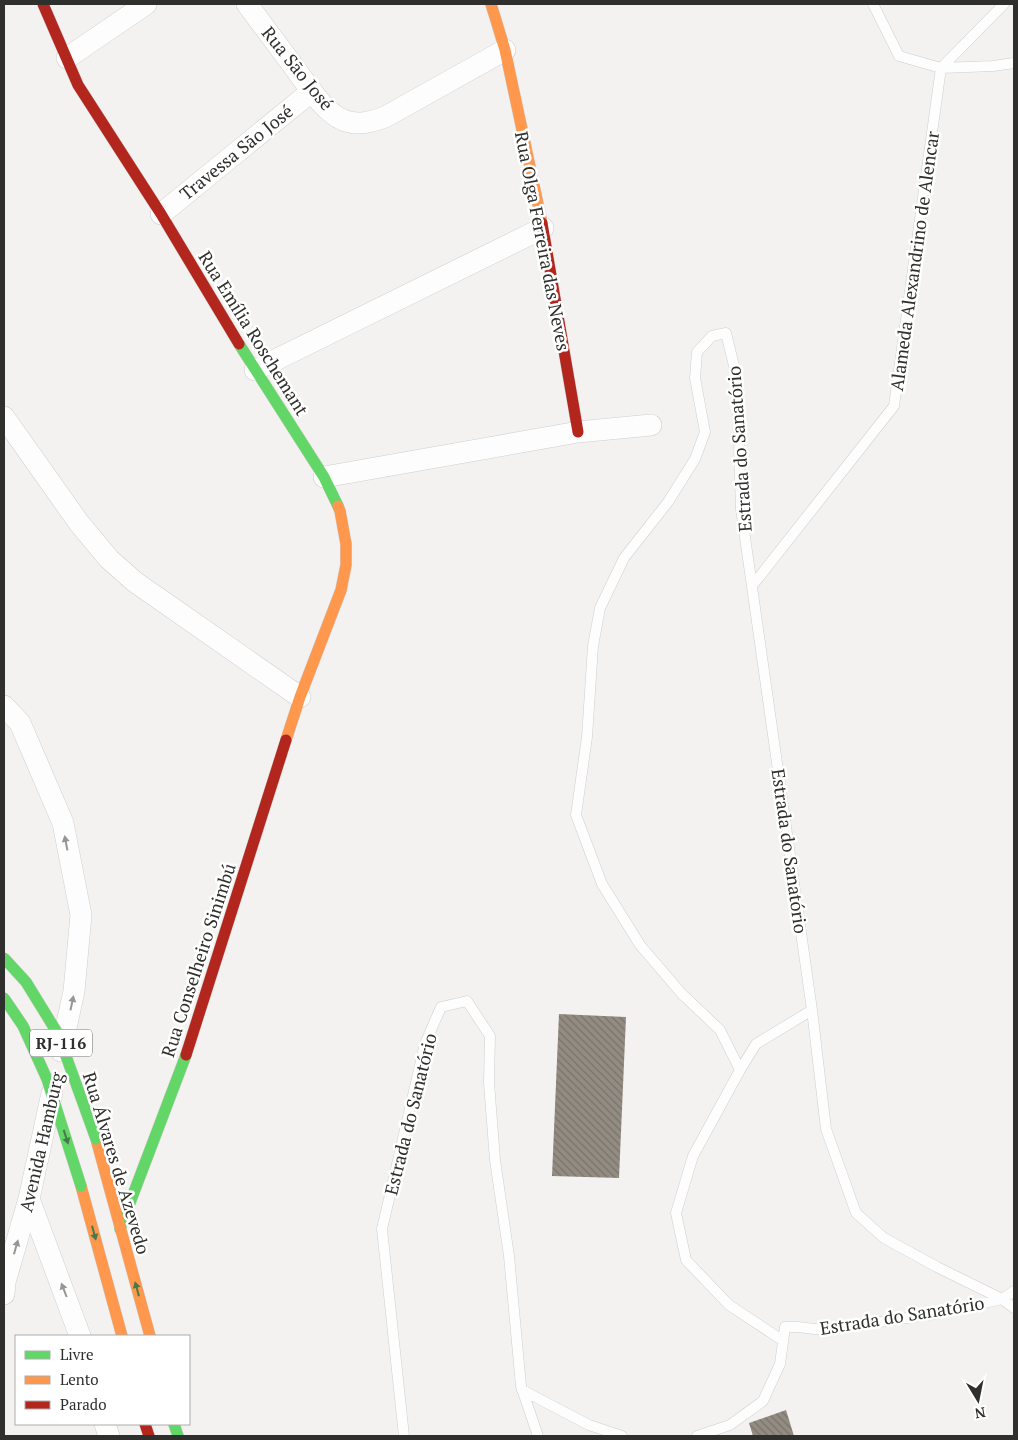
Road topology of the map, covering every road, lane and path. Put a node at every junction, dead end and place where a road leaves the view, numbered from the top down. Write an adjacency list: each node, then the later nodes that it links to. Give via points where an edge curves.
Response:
1 (43, 4): 8 (street, Rua Emília Roschemant)
2 (146, 4): 8 (street)
3 (491, 4): 7 (street, Rua Olga Ferreira das Neves)
4 (873, 4): 10 (lane, via 899,56)
5 (1004, 4): 10 (lane)
6 (257, 8): 11 (street, Rua São José)
7 (505, 50): 11 (street, Rua São José, via 371,122 343,120 329,111); 13 (street, Rua Olga Ferreira das Neves)
8 (67, 58): 12 (street, Rua Emília Roschemant, via 78,85)
9 (1014, 63): 10 (lane)
10 (942, 68): 19 (lane, Alameda Alexandrino de Alencar, via 894,406)
11 (312, 91): 12 (street, Travessa São José)
12 (161, 214): 14 (street, Rua Emília Roschemant)
13 (543, 228): 14 (street); 17 (street, Rua Olga Ferreira das Neves)
14 (255, 370): 18 (street, Rua Emília Roschemant)
15 (4, 417): 20 (street, via 79,524 110,559 136,582)
16 (651, 425): 17 (street)
17 (578, 432): 18 (street)
18 (324, 477): 20 (street, Rua Emília Roschemant, via 340,511 346,565 340,590)
19 (752, 586): 24 (lane, Estrada do Sanatório); 25 (lane, Estrada do Sanatório, via 741,509 738,378 726,334 712,336 697,352 695,378 704,432 695,459 668,502 624,558 600,608 593,646 587,737 576,815 602,884 640,945 682,994 720,1030)
20 (300, 697): 27 (street, Rua Conselheiro Sinimbú, via 189,1048)
21 (4, 706): 26 (street, Avenida Hamburg, one-way to 21, via 74,991 81,915 62,823 20,723)
22 (4, 958): 27 (street, Rua Álvares de Azevedo / RJ-116, bridge, via 26,982 58,1034 96,1139)
23 (4, 998): 33 (street, RJ-116, one-way to 33, bridge, via 23,1026 47,1079 81,1186)
24 (812, 1010): 25 (lane, via 756,1044); 30 (lane, Estrada do Sanatório, via 826,1129 856,1213 884,1238)
25 (740, 1070): 35 (lane, via 693,1156 676,1213 686,1260 729,1305)
26 (29, 1199): 29 (street, Avenida Hamburg, one-way to 26); 32 (street, one-way to 26)
27 (120, 1229): 34 (street, Rua Álvares de Azevedo / RJ-116, one-way to 27)
28 (1014, 1291): 30 (lane, Estrada do Sanatório)
29 (4, 1294)
30 (1002, 1299): 31 (lane, Estrada do Sanatório); 35 (lane, Estrada do Sanatório, via 935,1314 823,1330 785,1327)
31 (1014, 1308)
32 (80, 1335)
33 (122, 1335)
34 (150, 1335)
35 (782, 1340): 40 (lane, via 780,1364 763,1401 730,1425)
36 (522, 1390): 37 (lane, Estrada do Sanatório, via 509,1256 495,1160 489,1083 490,1036 467,1001 441,1007 425,1044 382,1229); 38 (lane, Estrada do Sanatório); 39 (lane, via 589,1425)
37 (404, 1436)
38 (538, 1436)
39 (622, 1436)
40 (697, 1436)

